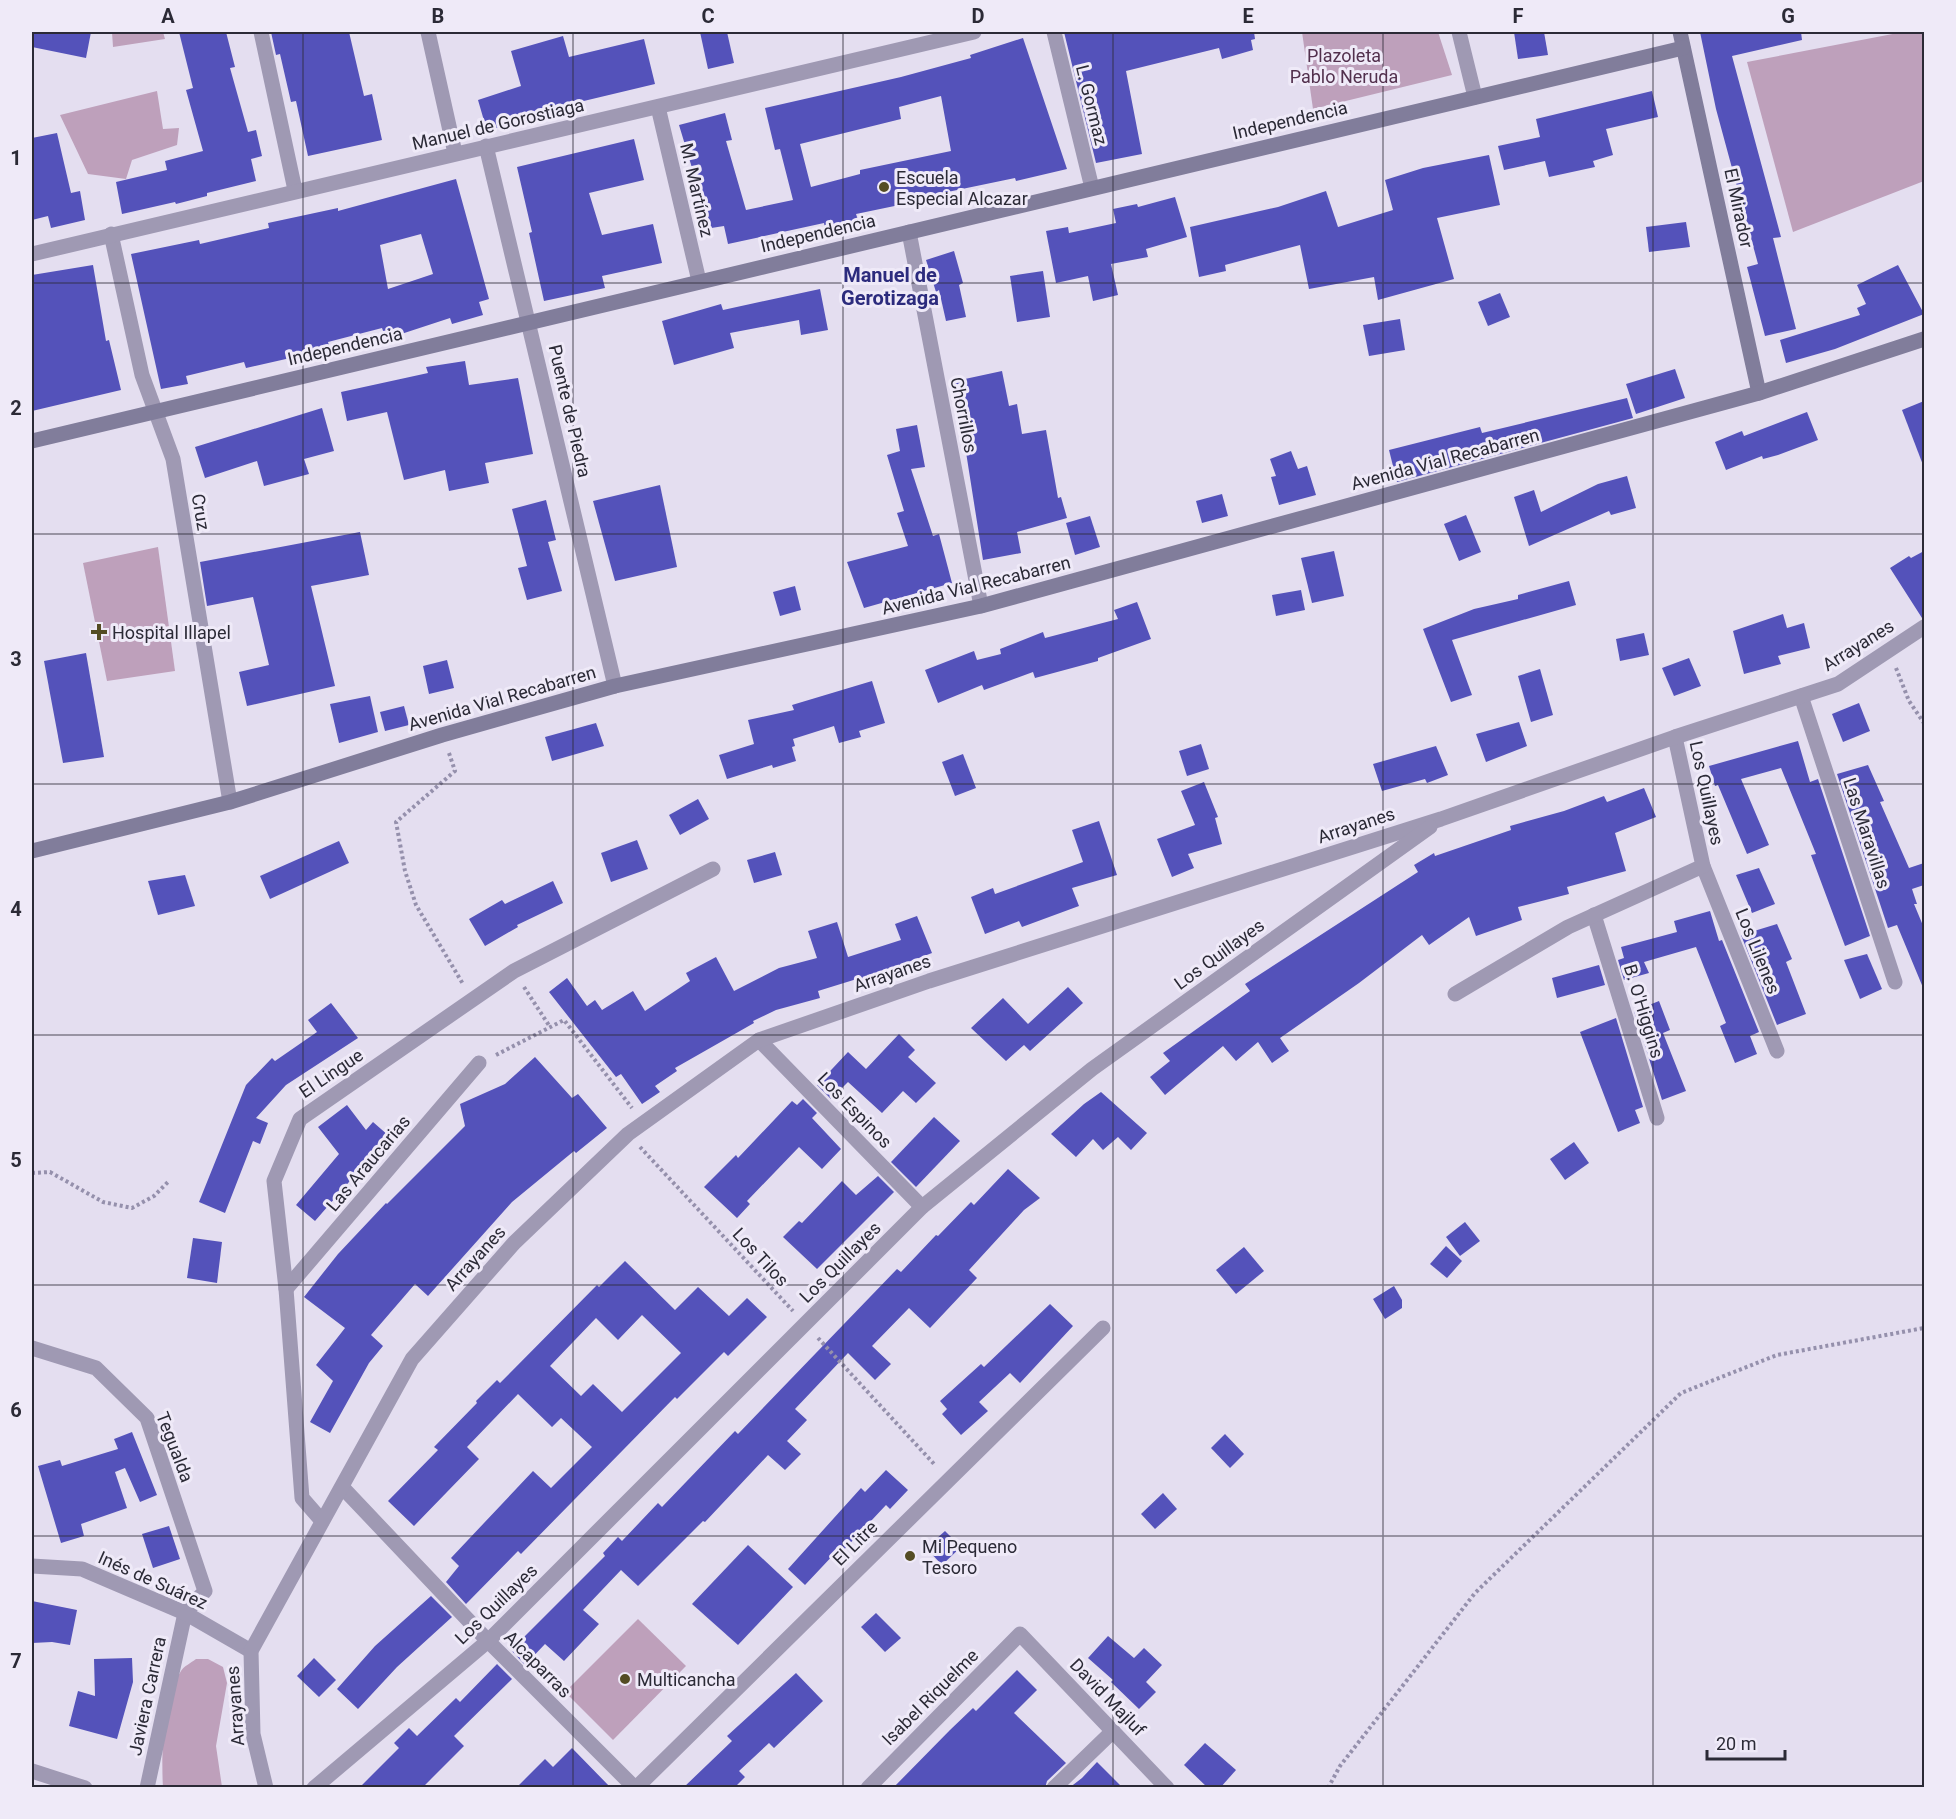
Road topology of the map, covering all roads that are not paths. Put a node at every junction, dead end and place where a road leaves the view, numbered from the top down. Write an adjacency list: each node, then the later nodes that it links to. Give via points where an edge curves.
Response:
1 (261, 32): 13 (street)
2 (428, 32): 11 (street)
3 (974, 32): 9 (street, Manuel de Gorostiaga)
4 (1054, 32): 12 (street, L. Gormaz)
5 (1459, 32): 8 (street)
6 (1680, 32): 7 (main road, El Mirador)
7 (1683, 48): 8 (main road, Independencia); 20 (main road, El Mirador)
8 (1475, 97): 12 (main road, Independencia)
9 (658, 107): 10 (street, Manuel de Gorostiaga); 17 (street, M. Martínez)
10 (486, 146): 11 (street, Manuel de Gorostiaga); 18 (street, Puente de Piedra)
11 (455, 153): 13 (street, Manuel de Gorostiaga)
12 (1092, 188): 14 (main road, Independencia)
13 (295, 190): 15 (street, Manuel de Gorostiaga)
14 (909, 232): 17 (main road, Independencia); 23 (street, Chorrillos)
15 (111, 234): 16 (street, Manuel de Gorostiaga); 21 (street, Cruz, via 142,375)
16 (32, 254)
17 (699, 281): 18 (main road, Independencia)
18 (528, 322): 21 (main road, Independencia); 25 (street, Puente de Piedra)
19 (1924, 339): 20 (main road, Avenida Vial Recabarren)
20 (1760, 393): 23 (main road, Avenida Vial Recabarren)
21 (157, 411): 22 (main road, Independencia); 28 (street, Cruz, via 173,459)
22 (32, 441)
23 (981, 606): 25 (main road, Avenida Vial Recabarren)
24 (1924, 627): 26 (street, Arrayanes, via 1838,684)
25 (615, 686): 28 (main road, Avenida Vial Recabarren)
26 (1801, 696): 27 (street, Arrayanes); 34 (street, Las Maravillas)
27 (1675, 737): 29 (street, Arrayanes); 31 (street, Los Quillayes)
28 (230, 802): 30 (main road, Avenida Vial Recabarren)
29 (1441, 819): 36 (street, Arrayanes, via 929,981); 40 (street, Los Quillayes, via 1092,1068)
30 (32, 850)
31 (1703, 866): 33 (street, Los Quillayes); 37 (street, Los Lilenes)
32 (713, 869): 41 (street, El Lingue, via 514,971 300,1119 274,1181)
33 (1594, 915): 35 (street, Los Quillayes); 39 (street, B. O'Higgins)
34 (1895, 982)
35 (1455, 994)
36 (759, 1040): 40 (street, Los Espinos); 44 (street, Arrayanes, via 628,1134 514,1243 412,1359)
37 (1777, 1051)
38 (479, 1063): 41 (street, Las Araucarias)
39 (1658, 1118)
40 (922, 1208): 49 (street, Los Quillayes)
41 (286, 1289): 45 (street, El Lingue, via 302,1498)
42 (1103, 1328): 57 (street, El Litre)
43 (32, 1348): 47 (street, Tegualda, via 96,1368 147,1418 205,1591)
44 (343, 1488): 45 (street, Arrayanes); 49 (street, Alcaparras)
45 (322, 1521): 50 (street, Arrayanes)
46 (32, 1566): 47 (street, Inés de Suárez, via 82,1569)
47 (185, 1613): 50 (street, Inés de Suárez); 54 (street, Javiera Carrera)
48 (1020, 1634): 51 (street, David Majluf); 58 (street, Isabel Riquelme)
49 (488, 1641): 56 (street, Los Quillayes); 57 (street, Alcaparras)
50 (251, 1651): 55 (street, Arrayanes, via 254,1734)
51 (1113, 1731): 59 (street); 60 (street, David Majluf)
52 (32, 1771): 53 (street)
53 (86, 1788)
54 (147, 1788)
55 (266, 1788)
56 (314, 1788)
57 (635, 1788)
58 (867, 1788)
59 (1054, 1788)
60 (1167, 1788)

